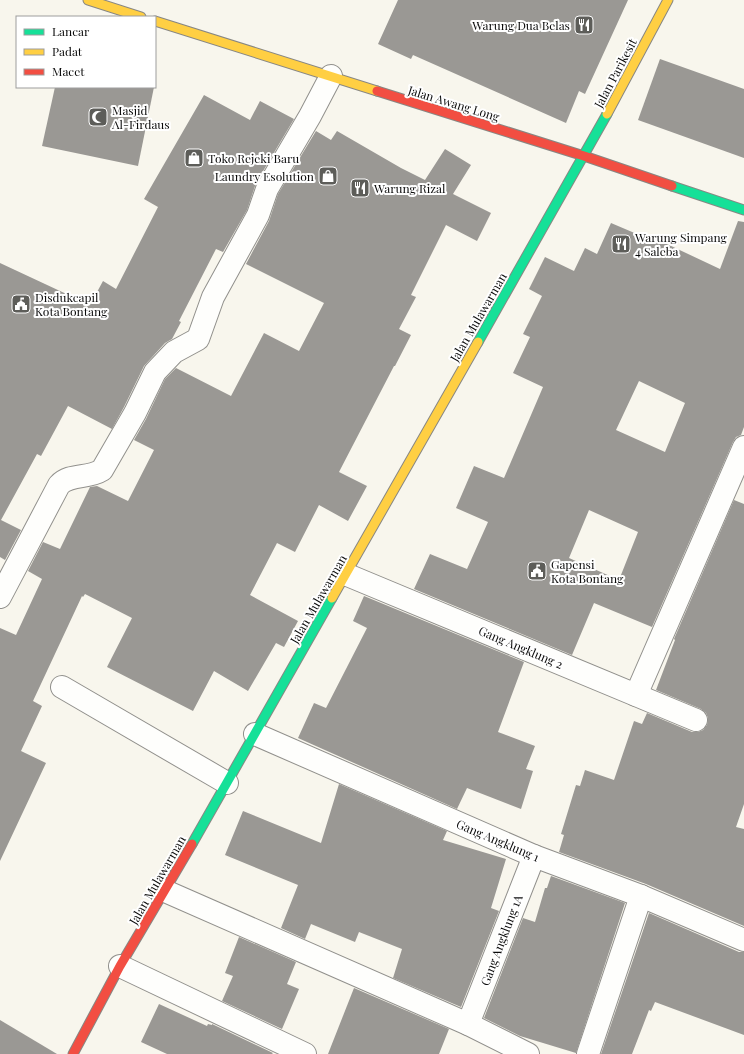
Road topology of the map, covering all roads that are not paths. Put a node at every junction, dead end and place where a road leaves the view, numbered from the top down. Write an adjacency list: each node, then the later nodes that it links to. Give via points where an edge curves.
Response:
1 (88, 0): 3 (street)
2 (668, 0): 6 (street, Jalan Parikesit)
3 (138, 16)
4 (156, 21): 5 (street, Jalan Awang Long)
5 (331, 76): 6 (street, Jalan Awang Long); 10 (street, via 267,189 258,215 213,297 198,339 174,352 155,372 102,470 96,475 69,478 59,485)
6 (584, 156): 7 (street, Jalan Awang Long); 9 (street, Jalan Mulawarman)
7 (744, 210)
8 (744, 447): 12 (street)
9 (346, 574): 12 (street, Gang Angklung 2); 14 (street, Jalan Mulawarman)
10 (0, 597)
11 (62, 687): 15 (street)
12 (636, 695): 13 (street, Gang Angklung 2)
13 (696, 720)
14 (254, 734): 15 (street, Jalan Mulawarman); 16 (street, Gang Angklung 1)
15 (227, 783): 17 (street, Jalan Mulawarman)
16 (534, 856): 18 (street, Gang Angklung 1); 21 (street, Gang Angklung 1A)
17 (165, 891): 20 (street, Jalan Mulawarman); 21 (street)
18 (641, 896): 19 (street, Gang Angklung 1); 25 (street)
19 (744, 940)
20 (120, 966): 22 (street, Jalan Mulawarman); 23 (street)
21 (468, 1024): 24 (street)
22 (73, 1054)
23 (306, 1054)
24 (528, 1054)
25 (588, 1054)

